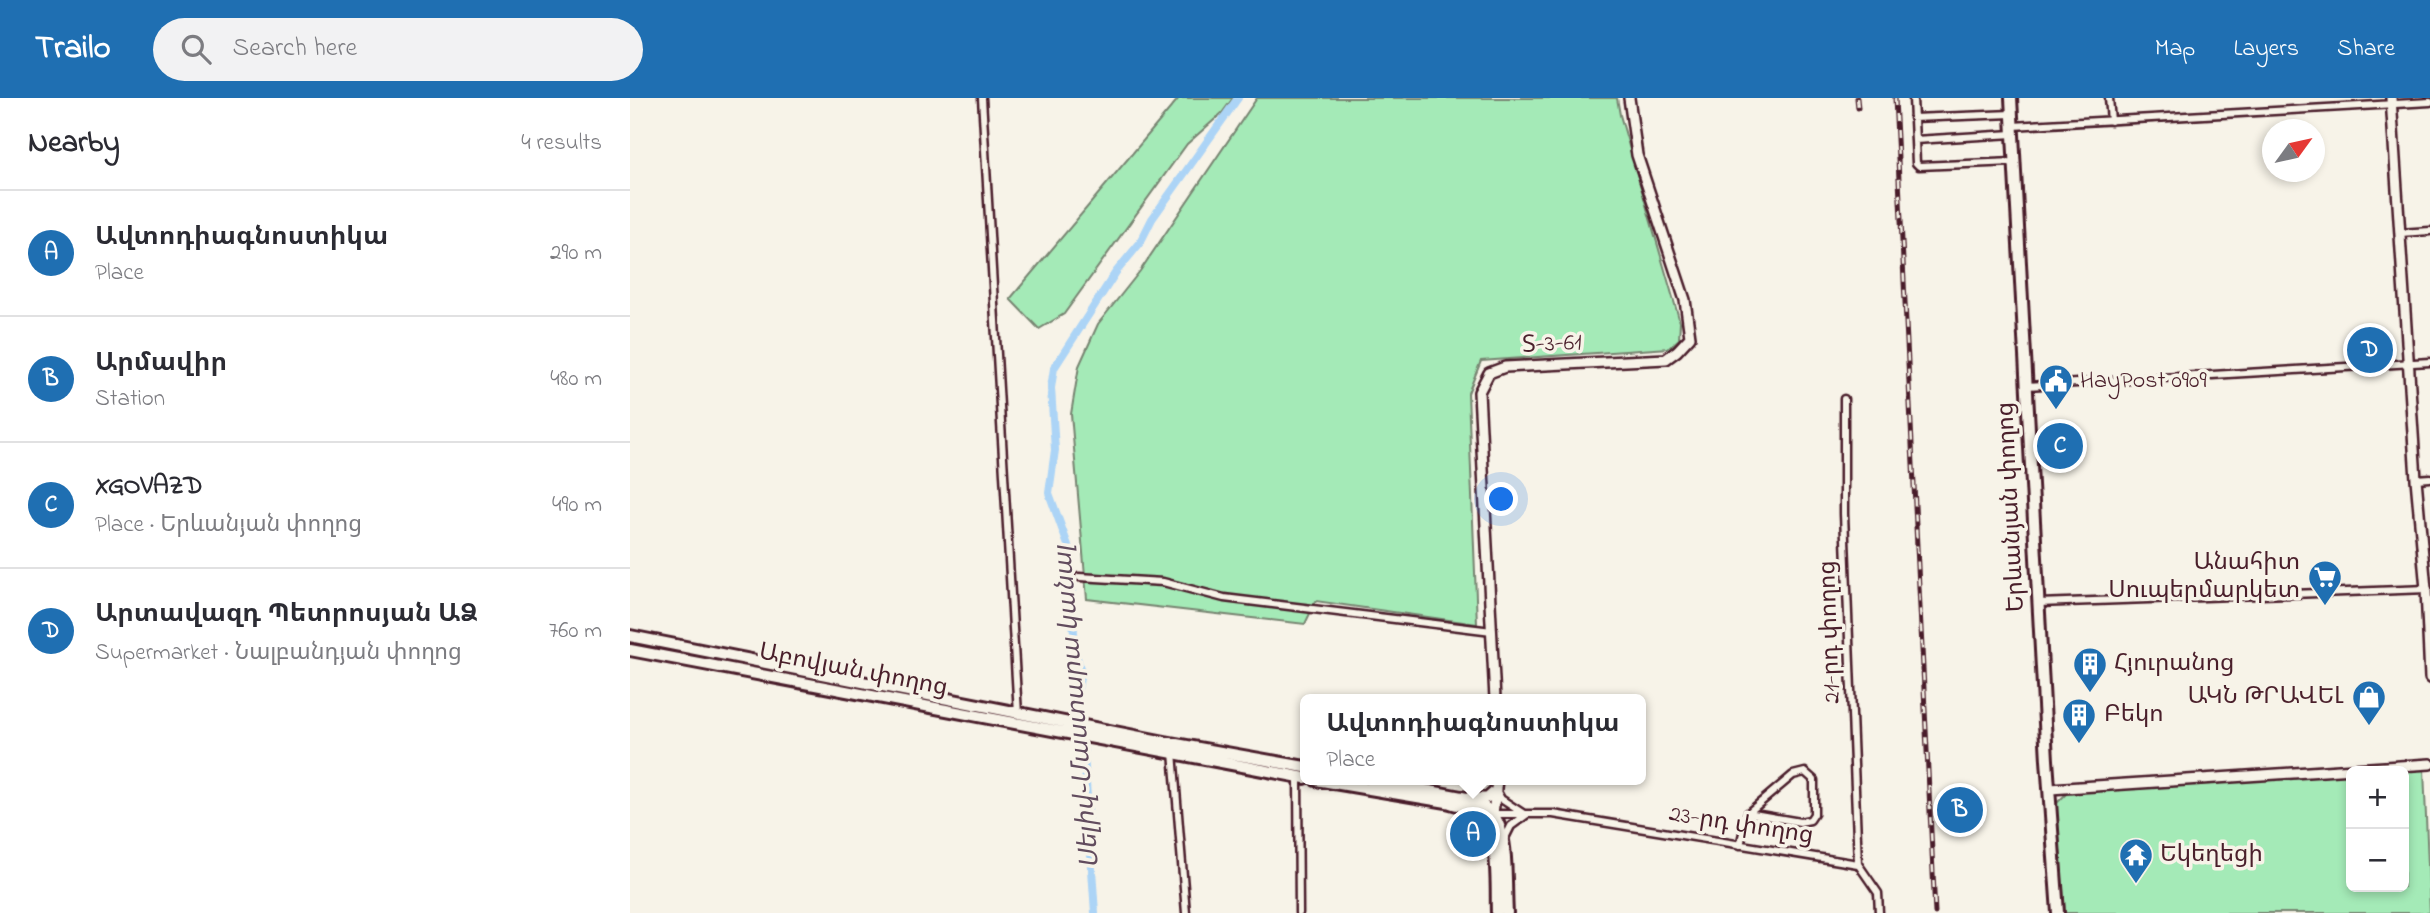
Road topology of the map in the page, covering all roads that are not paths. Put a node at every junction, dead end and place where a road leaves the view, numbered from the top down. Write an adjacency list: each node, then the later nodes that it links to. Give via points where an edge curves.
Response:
1 (982, 98): 32 (street)
2 (1629, 98): 25 (street, Տ-3-61 / Տ-3-61, via 1637,155 1685,300 1690,337 1666,359 1505,367 1489,373 1479,392)
3 (1913, 98): 9 (street)
4 (2011, 98): 8 (highway, Երևանյան փողոց)
5 (2109, 98): 10 (street)
6 (2391, 102): 7 (street); 10 (street); 15 (street)
7 (2430, 102)
8 (2012, 114): 9 (street); 11 (highway, Երևանյան փողոց)
9 (1913, 118): 12 (street)
10 (2111, 121): 11 (street)
11 (2012, 130): 12 (street); 13 (highway, Երևանյան փողոց)
12 (1915, 140): 13 (street, via 1919,166)
13 (2014, 162): 18 (highway, Երևանյան փողոց)
14 (2430, 231): 15 (street)
15 (2400, 233): 17 (street)
16 (2430, 362): 17 (street)
17 (2408, 363): 18 (street); 21 (street)
18 (2027, 386): 24 (highway, Երևանյան փողոց)
19 (1844, 399): 50 (street, 21-րդ փողոց)
20 (2430, 478): 21 (street)
21 (2416, 479): 23 (street)
22 (1079, 577): 25 (street, via 1163,582 1224,598)
23 (2428, 589): 24 (street); 28 (street)
24 (2038, 603): 43 (highway, Երևանյան փողոց)
25 (1492, 631): 30 (street, Տ-3-61 / Տ-3-61)
26 (630, 636): 31 (highway, Աբովյան փողոց)
27 (630, 650): 31 (highway, Աբովյան փողոց)
28 (2430, 672): 29 (street)
29 (2430, 678)
30 (1495, 694)
31 (987, 713): 32 (highway, Աբովյան փողոց); 33 (highway, Աբովյան փողոց)
32 (1018, 713): 33 (highway, Աբովյան փողոց)
33 (1068, 728): 34 (highway)
34 (1098, 734): 35 (highway); 37 (highway)
35 (1173, 752): 38 (highway); 51 (street)
36 (2430, 764): 43 (street)
37 (1300, 773)
38 (1300, 773)
39 (1303, 785): 52 (street)
40 (1346, 785): 47 (highway, via 1447,802)
41 (1398, 785): 44 (highway)
42 (1496, 785): 44 (street, via 1487,798); 46 (street, via 1501,799); 47 (street)
43 (2050, 789): 56 (highway, Երևանյան փողոց)
44 (1468, 798): 47 (highway, via 1479,803)
45 (1748, 813): 45 (street, via 1793,775 1805,772 1814,780 1810,820); 49 (street)
46 (1526, 815): 47 (street, 23-րդ փողոց); 48 (street, via 1511,826); 49 (street, 23-րդ փողոց, via 1553,814)
47 (1489, 818): 48 (highway, via 1501,832); 53 (highway)
48 (1502, 843): 54 (highway)
49 (1740, 845): 50 (street, 23-րդ փողոց)
50 (1858, 864): 55 (street, via 1878,893)
51 (1186, 913)
52 (1300, 913)
53 (1497, 913)
54 (1507, 913)
55 (1879, 913)
56 (2058, 913)

